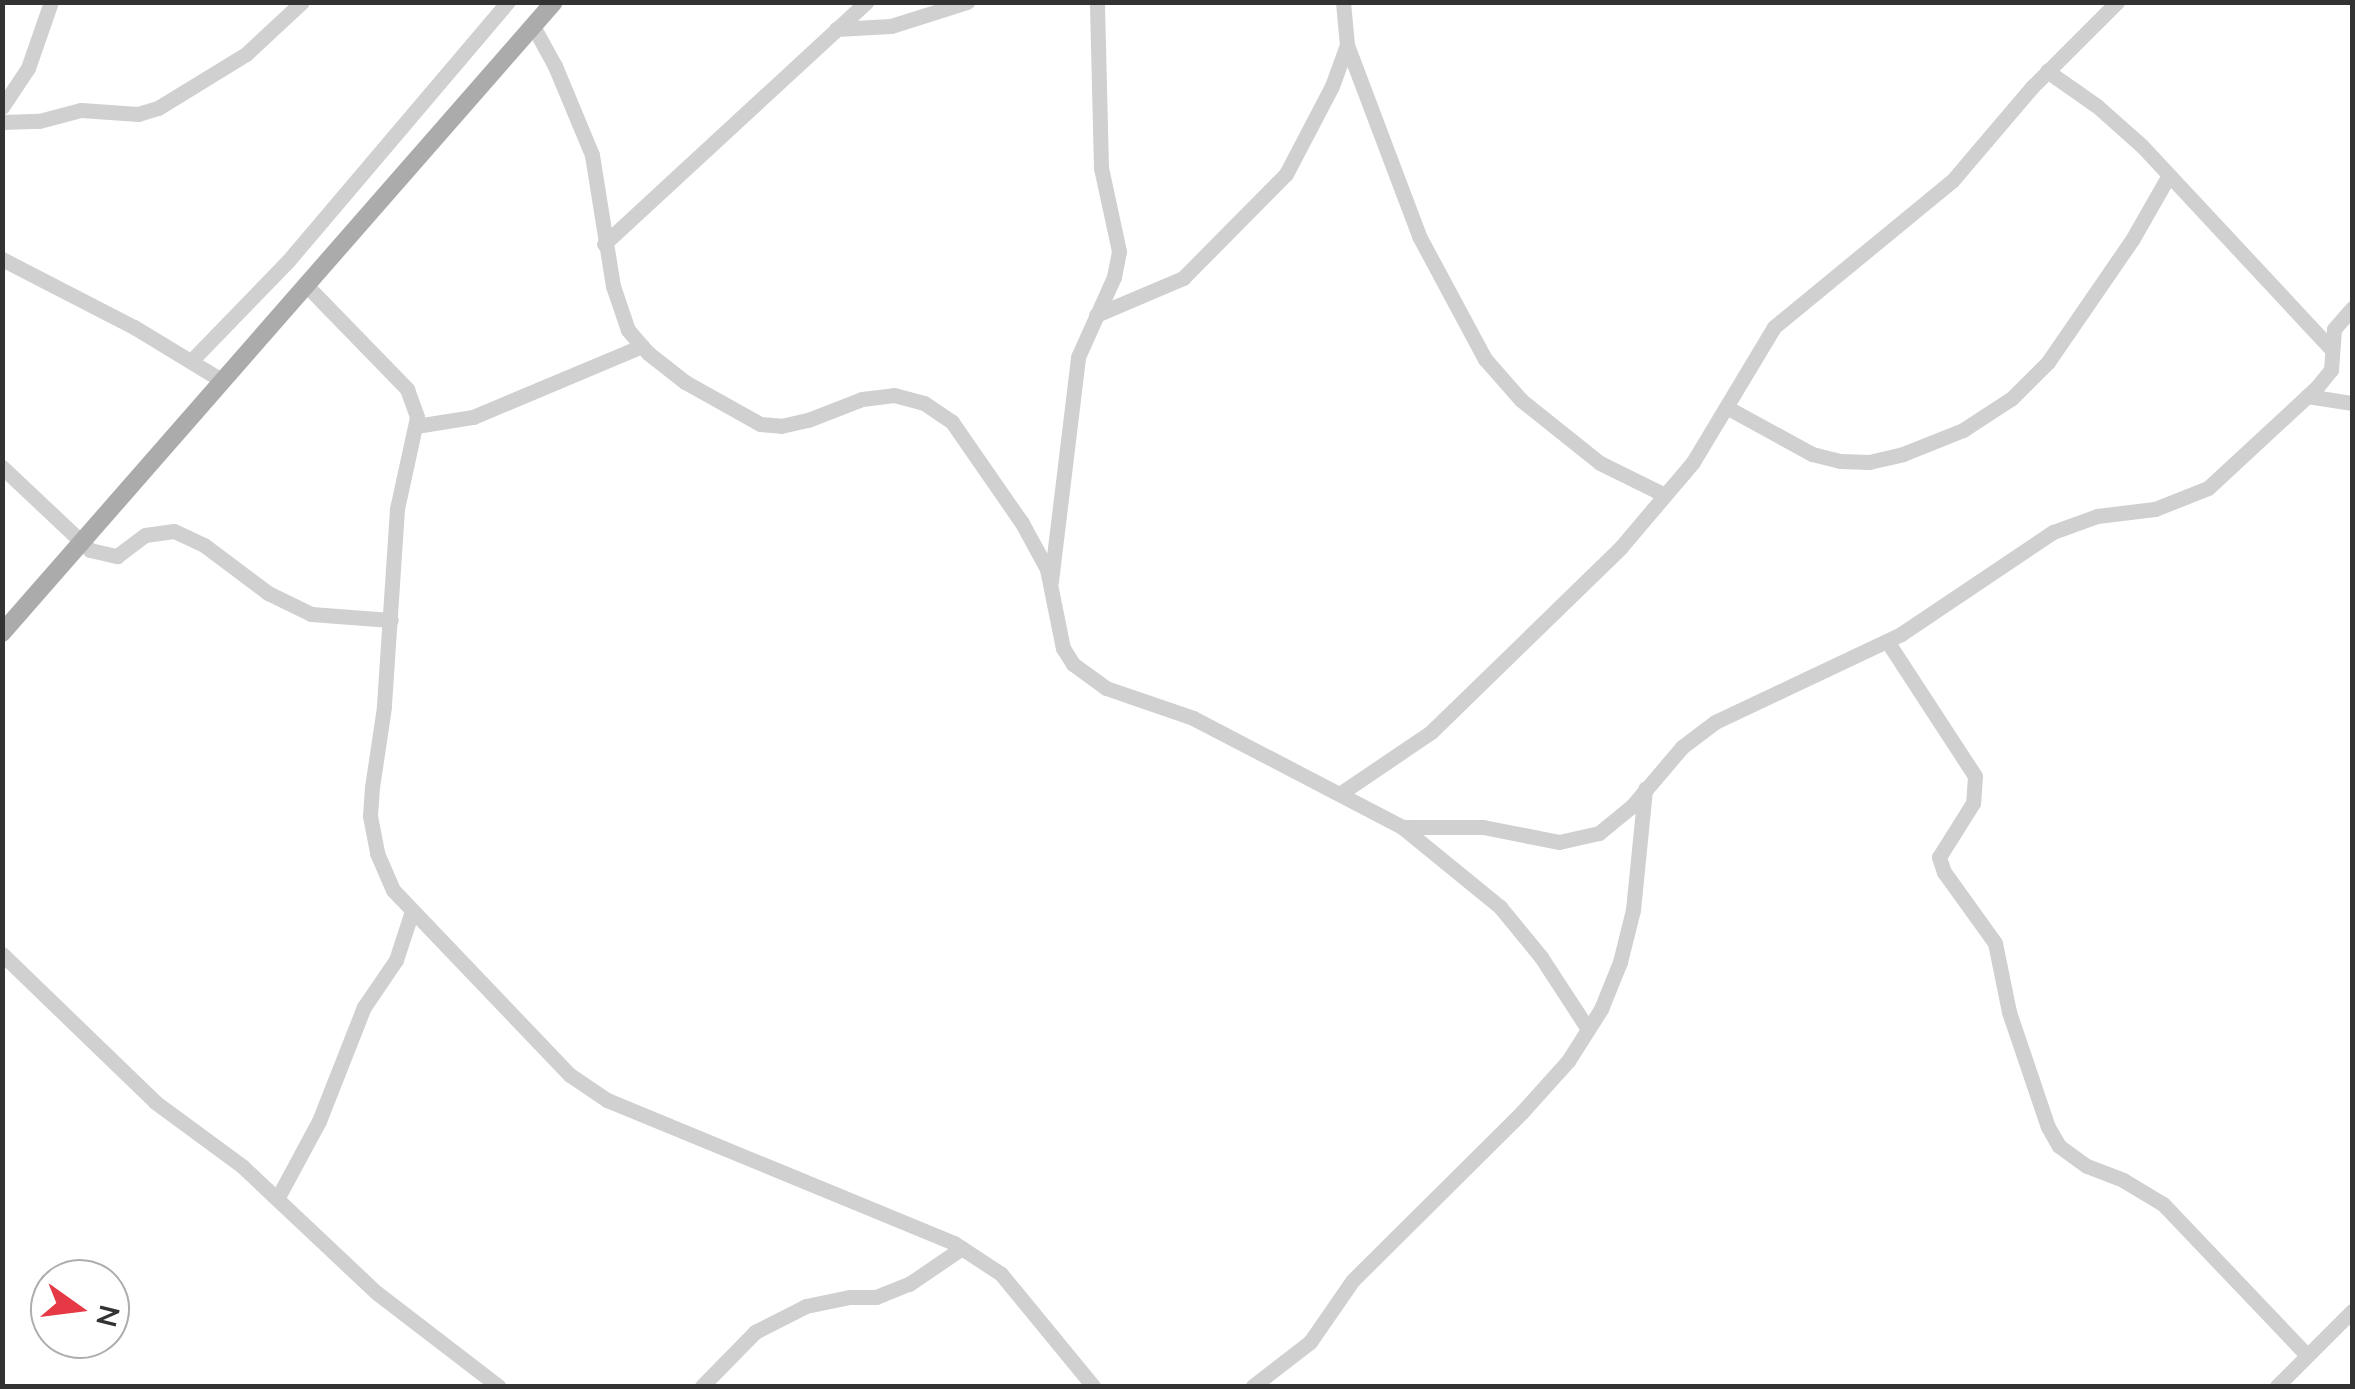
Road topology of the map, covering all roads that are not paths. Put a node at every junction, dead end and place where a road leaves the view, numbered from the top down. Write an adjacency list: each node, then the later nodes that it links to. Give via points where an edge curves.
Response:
1 (51, 2): 14 (street, via 28,68)
2 (302, 2): 15 (street, via 246,54 158,108)
3 (508, 2): 24 (street, via 312,233)
4 (554, 2): 10 (main road)
5 (866, 2): 11 (street)
6 (967, 2): 11 (street, via 891,26)
7 (1097, 2): 21 (street, via 1100,168 1118,252)
8 (1344, 2): 12 (street)
9 (2116, 2): 13 (street)
10 (533, 26): 17 (street, via 592,155); 19 (main road)
11 (836, 29): 17 (street)
12 (1347, 45): 21 (street, via 1286,174 1183,278); 31 (street, via 1419,236 1485,359 1521,400 1600,464)
13 (2046, 71): 16 (street, via 2097,106); 28 (street, via 1952,181 1774,327)
14 (2, 107)
15 (2, 122)
16 (2168, 177): 23 (street); 28 (street, via 2048,362 2012,398 1963,430 1903,454 1840,461 1812,454)
17 (604, 244): 22 (street, via 628,330)
18 (2, 259): 24 (street)
19 (307, 286): 25 (main road); 29 (street, via 407,390)
20 (2352, 308): 23 (street, via 2334,329)
21 (1096, 316): 33 (street, via 1078,358)
22 (642, 346): 29 (street, via 472,417); 33 (street, via 685,382 760,424 781,426 894,395 924,404 952,422 986,467)
23 (2332, 349): 26 (street, via 2330,370)
24 (191, 361): 25 (street)
25 (220, 380): 32 (main road)
26 (2306, 396): 27 (street); 36 (street, via 2208,488 2155,509 2097,516 2053,532)
27 (2352, 402)
28 (1728, 408): 31 (street, via 1694,462)
29 (416, 426): 34 (street, via 397,508)
30 (2, 468): 32 (street)
31 (1662, 494): 38 (street, via 1621,547 1489,680 1431,732)
32 (80, 546): 34 (street, via 117,556 146,535 174,530 311,614); 35 (main road)
33 (1051, 584): 38 (street, via 1063,648 1106,688 1193,718)
34 (391, 620): 40 (street, via 370,816 376,854)
35 (2, 633)
36 (1888, 641): 37 (street, via 1715,722); 46 (street, via 1975,776 1974,802 1939,856 1995,942 2008,1012 2059,1146 2163,1204)
37 (1646, 785): 39 (street, via 1599,833 1560,842 1483,827); 42 (street, via 1633,910 1620,962)
38 (1341, 794): 39 (street)
39 (1402, 827): 42 (street, via 1500,907 1542,956)
40 (412, 911): 43 (street, via 396,960 364,1007); 44 (street, via 536,1043 607,1100)
41 (2, 954): 43 (street, via 154,1102)
42 (1588, 1030): 50 (street, via 1522,1112 1353,1280 1310,1342)
43 (278, 1199): 47 (street, via 377,1292)
44 (962, 1248): 48 (street, via 909,1284 876,1297 806,1306 754,1332); 49 (street, via 1001,1274)
45 (2352, 1312): 46 (street)
46 (2307, 1356): 51 (street)
47 (498, 1386)
48 (702, 1386)
49 (1094, 1386)
50 (1253, 1386)
51 (2277, 1386)

